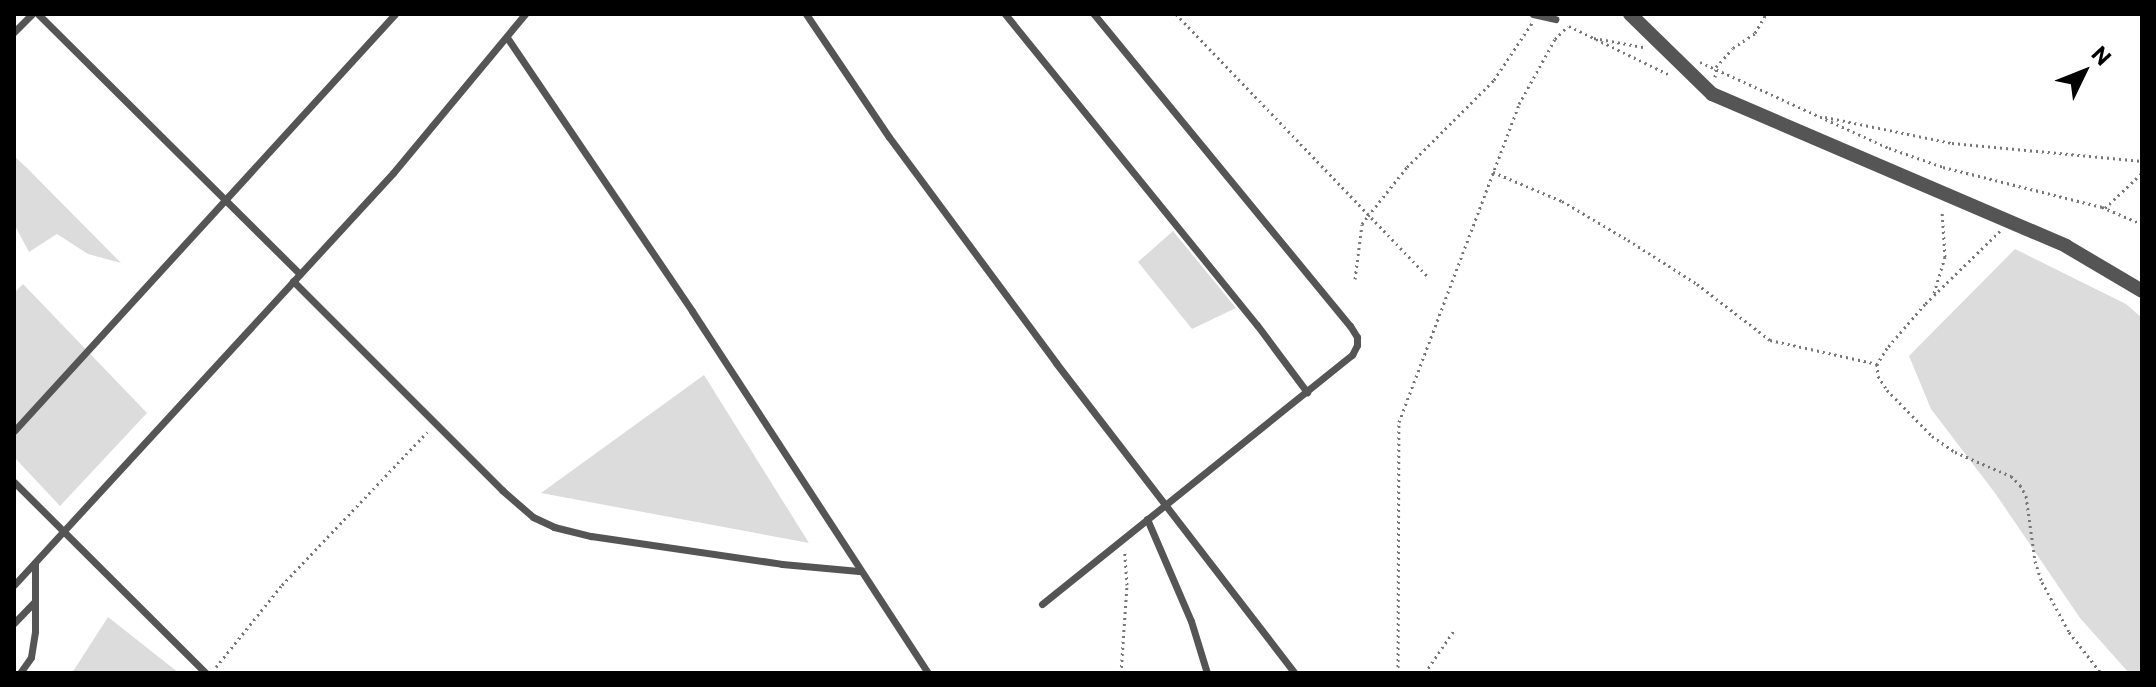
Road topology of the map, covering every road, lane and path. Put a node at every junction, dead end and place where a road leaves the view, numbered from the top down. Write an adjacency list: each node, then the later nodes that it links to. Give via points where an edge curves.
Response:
1 (32, 14): 14 (lane)
2 (38, 14): 27 (lane)
3 (395, 14): 27 (lane)
4 (525, 14): 16 (lane)
5 (806, 14): 43 (lane, via 889,137)
6 (1005, 14): 39 (lane)
7 (1094, 14): 39 (lane, via 1357,337 1352,355)
8 (1176, 14): 29 (path)
9 (1534, 14): 12 (lane); 29 (path, via 1494,80 1407,167)
10 (1630, 14): 17 (street)
11 (1766, 14): 18 (path, via 1755,33)
12 (1555, 19): 13 (path)
13 (1568, 26): 15 (path); 24 (path, via 1555,39 1519,104)
14 (14, 32)
15 (1594, 38): 17 (path); 19 (path)
16 (508, 39): 32 (lane); 48 (lane)
17 (1669, 51): 18 (path); 20 (street)
18 (1716, 67): 20 (path); 21 (path)
19 (1682, 81)
20 (1712, 94): 26 (street)
21 (1819, 116): 22 (path); 23 (path, via 1952,143); 28 (path, via 1943,167)
22 (1803, 118)
23 (2142, 161)
24 (1493, 172): 38 (path, via 1552,196 1628,240 1770,340); 60 (path, via 1399,422)
25 (2142, 173): 28 (path)
26 (1940, 194): 30 (street); 37 (path, via 1945,257)
27 (225, 198): 32 (lane); 41 (lane)
28 (2105, 208): 31 (path)
29 (1368, 216): 33 (path); 34 (path, via 1362,224)
30 (2009, 223): 36 (street, via 2066,246); 37 (path)
31 (2142, 224)
32 (300, 274): 35 (lane)
33 (1427, 276)
34 (1355, 279)
35 (293, 281): 40 (lane); 45 (lane)
36 (2142, 291)
37 (1932, 297): 38 (path)
38 (1877, 364): 62 (path, via 1887,390 1932,436 2020,485 2042,582 2069,632)
39 (1307, 392): 43 (lane)
40 (435, 423): 48 (lane, via 519,507 554,527 782,564); 55 (path, via 282,585)
41 (14, 431)
42 (14, 482): 45 (lane)
43 (1166, 504): 44 (lane); 59 (lane)
44 (1147, 519): 46 (lane); 58 (lane)
45 (63, 531): 47 (lane); 55 (lane)
46 (1121, 540): 51 (lane); 57 (path, via 1127,585)
47 (35, 563): 49 (lane); 50 (lane)
48 (859, 571): 56 (lane)
49 (14, 585)
50 (35, 601): 52 (lane); 54 (lane, via 31,657)
51 (1042, 604)
52 (14, 623)
53 (1455, 629): 61 (path)
54 (20, 673)
55 (209, 673)
56 (928, 673)
57 (1121, 673)
58 (1207, 673)
59 (1295, 673)
60 (1398, 673)
61 (1425, 673)
62 (2101, 673)

